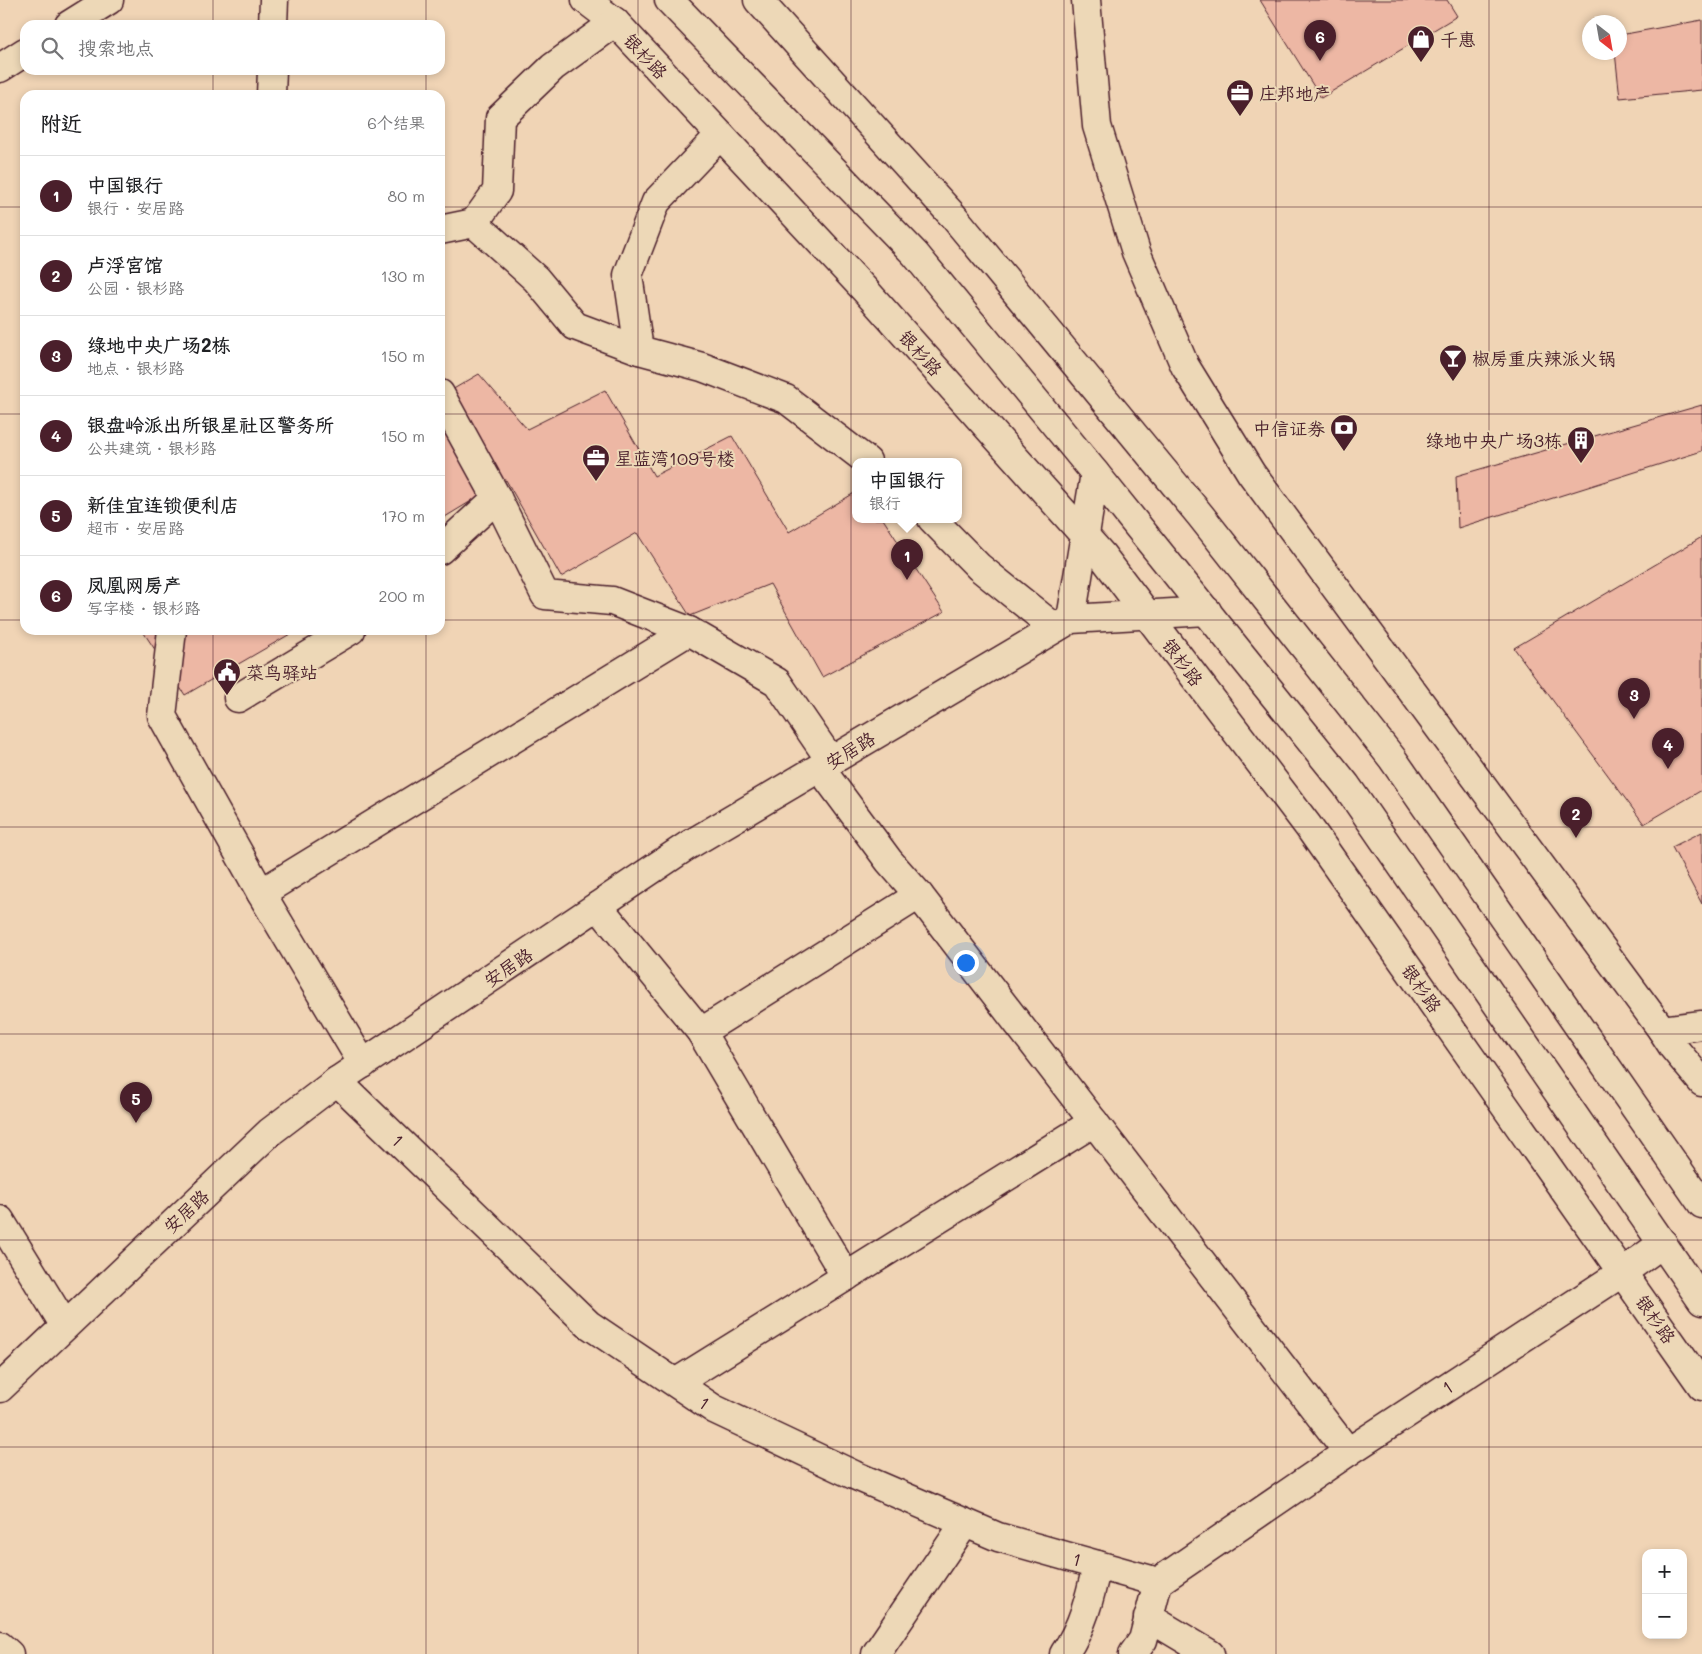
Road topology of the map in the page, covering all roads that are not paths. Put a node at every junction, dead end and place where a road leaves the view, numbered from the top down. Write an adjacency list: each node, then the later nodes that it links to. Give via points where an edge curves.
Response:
1 (109, 0): 7 (street)
2 (274, 0): 8 (street)
3 (586, 0): 9 (street, 银杉路)
4 (669, 0): 20 (street, via 915,254)
5 (758, 0): 43 (street, via 954,217 1200,515 1392,758)
6 (1086, 0): 37 (street, via 1097,126 1136,252 1185,366 1251,473)
7 (77, 20)
8 (274, 20)
9 (615, 22): 14 (street, 银杉路); 15 (street, via 553,67 500,118 497,191)
10 (20, 55): 11 (street)
11 (0, 68)
12 (272, 75): 13 (street)
13 (271, 90)
14 (720, 135): 17 (street, via 656,202 628,275); 23 (street, 银杉路, via 865,290)
15 (474, 224): 16 (street); 17 (street, via 536,279 575,326)
16 (445, 229)
17 (639, 350): 19 (street, via 702,367 786,399)
18 (445, 403): 21 (street)
19 (863, 458)
20 (1095, 473): 23 (street); 25 (street)
21 (497, 498): 24 (street); 28 (street, via 545,595 612,601)
22 (936, 523): 27 (street, via 979,567)
23 (1086, 538): 26 (street, 银杉路); 27 (street)
24 (445, 545)
25 (1207, 611): 26 (street); 45 (street, via 1346,785)
26 (1147, 615): 27 (street); 46 (street, 银杉路, via 1308,826)
27 (1063, 624): 32 (street, 安居路)
28 (689, 630): 32 (street, via 777,682); 33 (street)
29 (171, 635): 33 (street, via 162,716)
30 (343, 635): 31 (street)
31 (238, 698)
32 (826, 764): 34 (street, via 889,861); 35 (street, 安居路, via 687,846)
33 (261, 893): 39 (street)
34 (919, 895): 38 (street); 42 (street)
35 (598, 906): 38 (street); 39 (street, 安居路)
36 (1702, 1025): 37 (street)
37 (1662, 1030): 41 (street)
38 (701, 1032): 47 (street)
39 (363, 1064): 40 (street, 安居路)
40 (337, 1082): 49 (street, 安居路, via 270,1132); 50 (street, 1, via 588,1324)
41 (1702, 1082)
42 (1094, 1122): 47 (street); 53 (street)
43 (1702, 1204)
44 (0, 1220): 49 (street)
45 (1663, 1243): 46 (street, 1); 48 (street)
46 (1624, 1272): 51 (street, 银杉路); 53 (street, 1)
47 (846, 1277): 50 (street)
48 (1702, 1301)
49 (65, 1326): 52 (street, 安居路)
50 (677, 1382): 54 (street, 1, via 714,1409)
51 (1702, 1386)
52 (0, 1388)
53 (1348, 1452): 56 (street, 1)
54 (966, 1523): 55 (street, 1, via 998,1537); 60 (street)
55 (1097, 1565): 56 (street, 1); 61 (street, via 1088,1605 1073,1642)
56 (1158, 1582): 57 (street)
57 (1148, 1617): 62 (street, via 1143,1640); 63 (street)
58 (0, 1646): 59 (street)
59 (9, 1654)
60 (876, 1654)
61 (1064, 1654)
62 (1133, 1654)
63 (1210, 1654)

